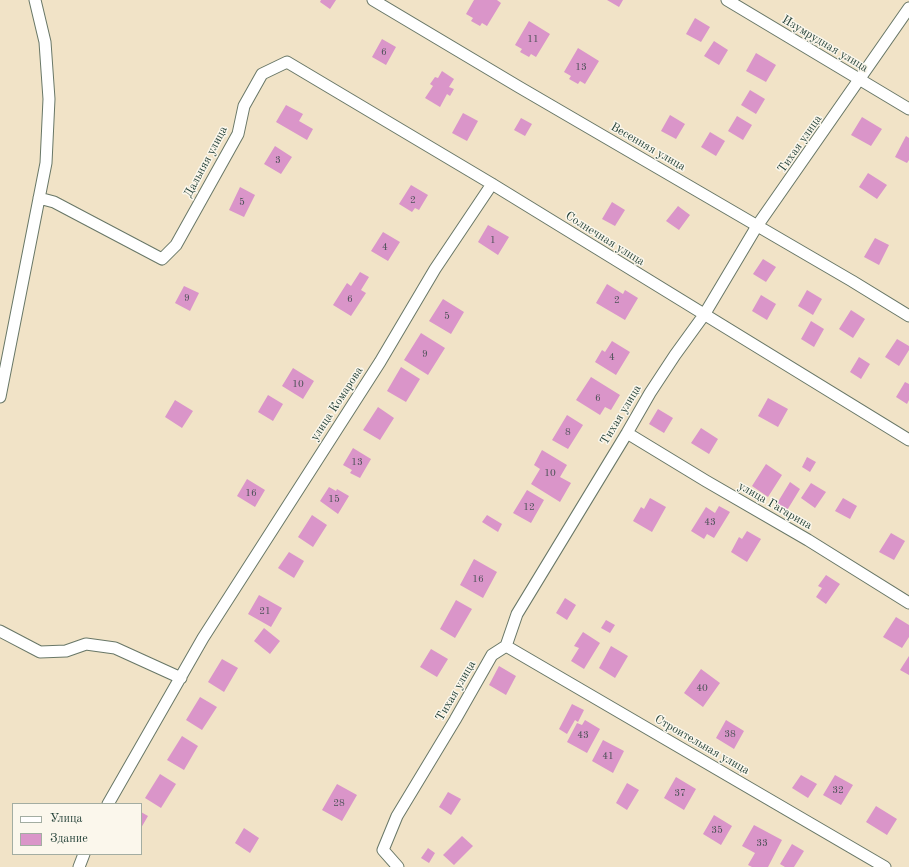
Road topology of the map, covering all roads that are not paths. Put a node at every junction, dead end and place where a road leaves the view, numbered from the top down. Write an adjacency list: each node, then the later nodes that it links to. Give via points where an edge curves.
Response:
1 (35, 0): 9 (street, via 45,42 49,98 46,163)
2 (373, 0): 10 (street, Весенняя улица)
3 (727, 0): 6 (street, Изумрудная улица)
4 (909, 8): 6 (street, Тихая улица)
5 (287, 62): 8 (street, Солнечная улица); 9 (street, Дальняя улица, via 262,74 244,106 238,134 176,246 162,259 54,202)
6 (860, 80): 7 (street, Изумрудная улица); 10 (street, Тихая улица)
7 (909, 109)
8 (492, 184): 11 (street, Солнечная улица); 19 (street, улица Комарова, via 435,269 380,362 203,638)
9 (39, 198): 13 (street)
10 (757, 226): 11 (street, Тихая улица); 12 (street, Весенняя улица)
11 (704, 315): 14 (street, Тихая улица, via 658,380); 15 (street, Солнечная улица)
12 (909, 316)
13 (0, 397)
14 (627, 433): 16 (street, улица Гагарина); 18 (street, Тихая улица, via 517,614)
15 (909, 440)
16 (909, 603)
17 (0, 631): 19 (street, via 40,652 66,651 86,644 115,648)
18 (506, 646): 23 (street, Тихая улица, via 492,655 397,816 383,850); 24 (street, Строительная улица)
19 (181, 678): 20 (street, улица Комарова)
20 (109, 803)
21 (84, 855): 22 (street)
22 (79, 867)
23 (398, 867)
24 (885, 867)

